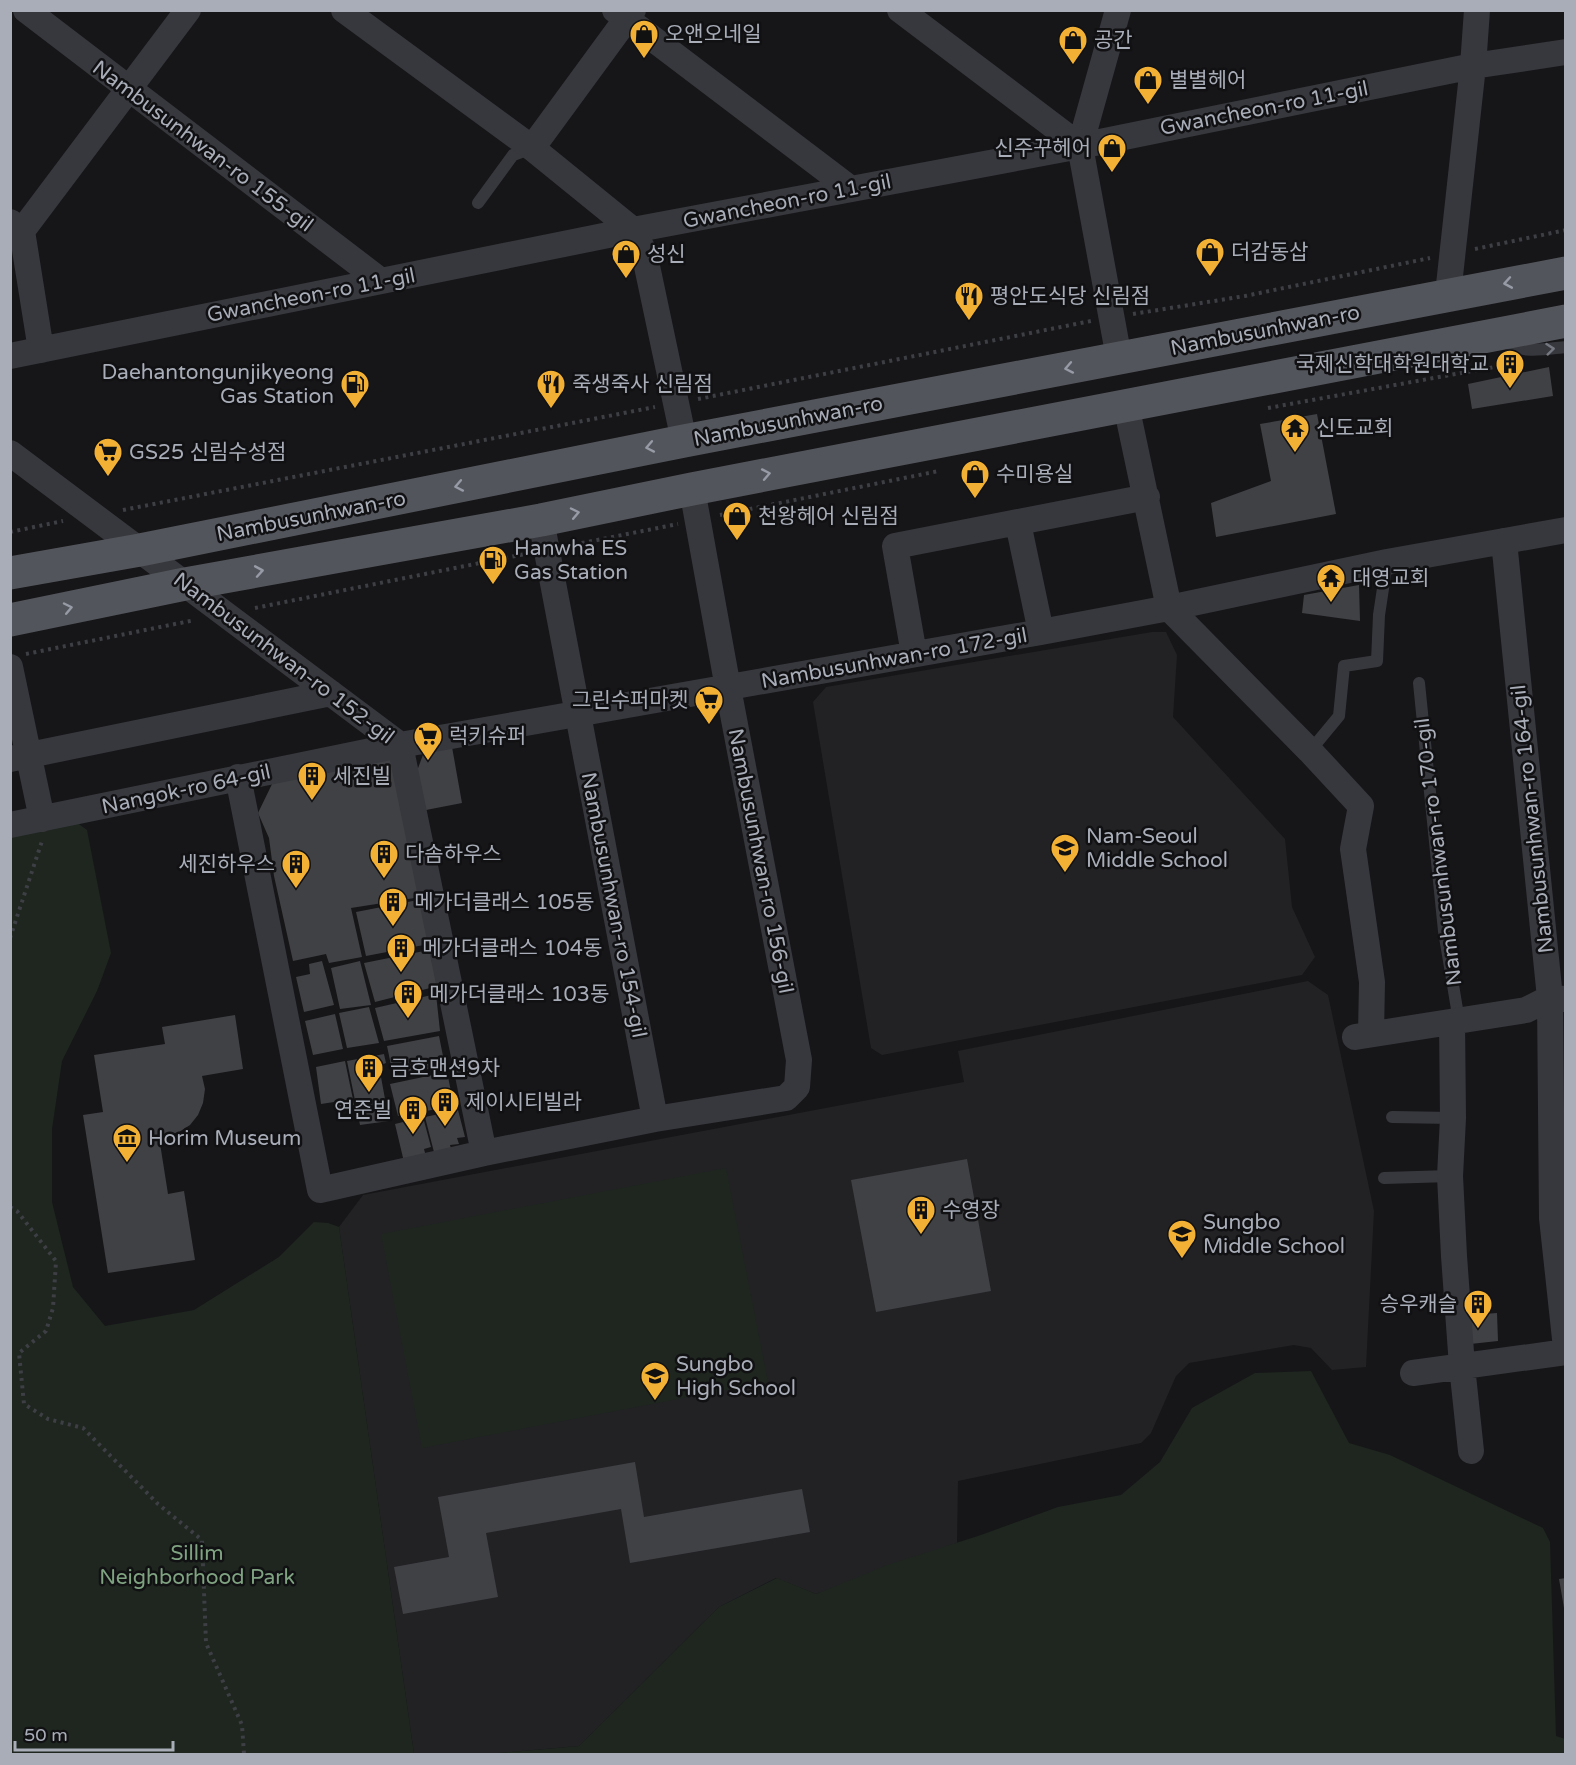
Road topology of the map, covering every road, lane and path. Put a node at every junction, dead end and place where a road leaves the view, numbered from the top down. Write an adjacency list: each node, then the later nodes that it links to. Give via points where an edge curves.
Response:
1 (26, 10): 10 (street, Nambusunhwan-ro 155-gil)
2 (188, 10): 10 (street)
3 (344, 10): 12 (street)
4 (900, 10): 11 (street)
5 (1118, 10): 11 (street)
6 (1477, 10): 9 (street)
7 (624, 13): 12 (street); 13 (street)
8 (1566, 52): 9 (street, Gwancheon-ro 11-gil)
9 (1473, 66): 11 (street, Gwancheon-ro 11-gil); 18 (street)
10 (128, 90): 15 (street); 20 (street, Nambusunhwan-ro 155-gil)
11 (1080, 146): 13 (street, Gwancheon-ro 11-gil); 22 (street)
12 (532, 148): 14 (lane, via 513,155); 16 (street)
13 (851, 189): 16 (street, Gwancheon-ro 11-gil)
14 (478, 203)
15 (16, 226): 26 (street)
16 (633, 230): 20 (street, Gwancheon-ro 11-gil); 30 (street, via 644,252)
17 (1566, 230): 18 (path)
18 (1453, 253): 21 (street); 22 (path, via 1245,296)
19 (1566, 273): 21 (main road, Nambusunhwan-ro, one-way to 21)
20 (381, 281): 26 (street, Gwancheon-ro 11-gil)
21 (1448, 294): 28 (main road, Nambusunhwan-ro)
22 (1112, 317): 28 (street); 30 (path)
23 (1566, 321): 24 (main road, Nambusunhwan-ro)
24 (1497, 334): 25 (lane, one-way to 25, via 1517,348); 31 (main road, Nambusunhwan-ro)
25 (1566, 347)
26 (41, 350): 27 (street, Gwancheon-ro 11-gil)
27 (10, 356)
28 (1119, 358): 33 (main road, Nambusunhwan-ro, one-way to 33)
29 (1520, 363): 32 (path)
30 (676, 403): 33 (street); 38 (path)
31 (1126, 405): 36 (street); 37 (main road, Nambusunhwan-ro, one-way to 31)
32 (1261, 409)
33 (684, 441): 44 (main road, Nambusunhwan-ro, one-way to 44)
34 (10, 453): 38 (street, Nambusunhwan-ro 152-gil)
35 (944, 470): 37 (path)
36 (1147, 497): 39 (street); 48 (street)
37 (695, 504): 42 (main road, Nambusunhwan-ro, one-way to 37); 42 (path); 55 (street, Nambusunhwan-ro 156-gil)
38 (94, 515): 41 (path); 44 (street, Nambusunhwan-ro 152-gil)
39 (1018, 523): 51 (street); 52 (street, via 895,546)
40 (1566, 530): 43 (street, Nambusunhwan-ro 172-gil)
41 (10, 532)
42 (544, 535): 47 (main road, Nambusunhwan-ro, one-way to 42); 49 (path); 57 (street, Nambusunhwan-ro 154-gil)
43 (1504, 541): 45 (street, Nambusunhwan-ro 172-gil); 65 (street, Nambusunhwan-ro 164-gil)
44 (140, 550): 46 (main road, Nambusunhwan-ro); 47 (street, Nambusunhwan-ro 152-gil)
45 (1387, 562): 48 (street, Nambusunhwan-ro 172-gil); 59 (lane, via 1378,615 1377,661 1344,666 1339,716)
46 (10, 573)
47 (185, 584): 49 (street, Nambusunhwan-ro 152-gil); 50 (main road, Nambusunhwan-ro, one-way to 47)
48 (1169, 608): 51 (street, Nambusunhwan-ro 172-gil); 59 (street)
49 (226, 614): 53 (path); 56 (street, Nambusunhwan-ro 152-gil)
50 (10, 620)
51 (1041, 632): 52 (street, Nambusunhwan-ro 172-gil)
52 (914, 654): 55 (street, Nambusunhwan-ro 172-gil)
53 (16, 661): 60 (street)
54 (1419, 683): 66 (lane, Nambusunhwan-ro 170-gil)
55 (728, 687): 57 (street, Nambusunhwan-ro 172-gil); 69 (street, Nambusunhwan-ro 156-gil, via 800,1060 797,1087 786,1098)
56 (331, 693): 58 (street, Nambusunhwan-ro 152-gil); 60 (street)
57 (578, 714): 58 (street, Nambusunhwan-ro 172-gil); 69 (street, Nambusunhwan-ro 154-gil)
58 (400, 745): 61 (street, Nangok-ro 64-gil); 70 (street, Nambusunhwan-ro 152-gil)
59 (1310, 751): 66 (street, via 1361,806 1353,849 1372,982 1363,1036)
60 (20, 757): 62 (street)
61 (238, 777): 62 (street, Nangok-ro 64-gil); 70 (street, via 320,1190)
62 (46, 818): 63 (street, Nangok-ro 64-gil); 64 (path)
63 (10, 825)
64 (10, 938)
65 (1558, 999): 66 (street, via 1526,1010); 74 (street, Nambusunhwan-ro 164-gil, via 1552,1218)
66 (1455, 1021): 68 (street, Nambusunhwan-ro 170-gil)
67 (1392, 1118): 68 (lane)
68 (1454, 1118): 71 (street, Nambusunhwan-ro 170-gil)
69 (655, 1119): 70 (street)
70 (484, 1153)
71 (1450, 1176): 72 (lane); 75 (street, Nambusunhwan-ro 170-gil)
72 (1384, 1178)
73 (10, 1207): 78 (path, via 56,1262 53,1308 46,1331 19,1353 24,1404 48,1419 83,1428 158,1504 202,1540 206,1643 242,1725)
74 (1566, 1350): 75 (street)
75 (1462, 1366): 76 (street); 77 (street, Nambusunhwan-ro 170-gil)
76 (1413, 1373)
77 (1472, 1451)
78 (244, 1755)

